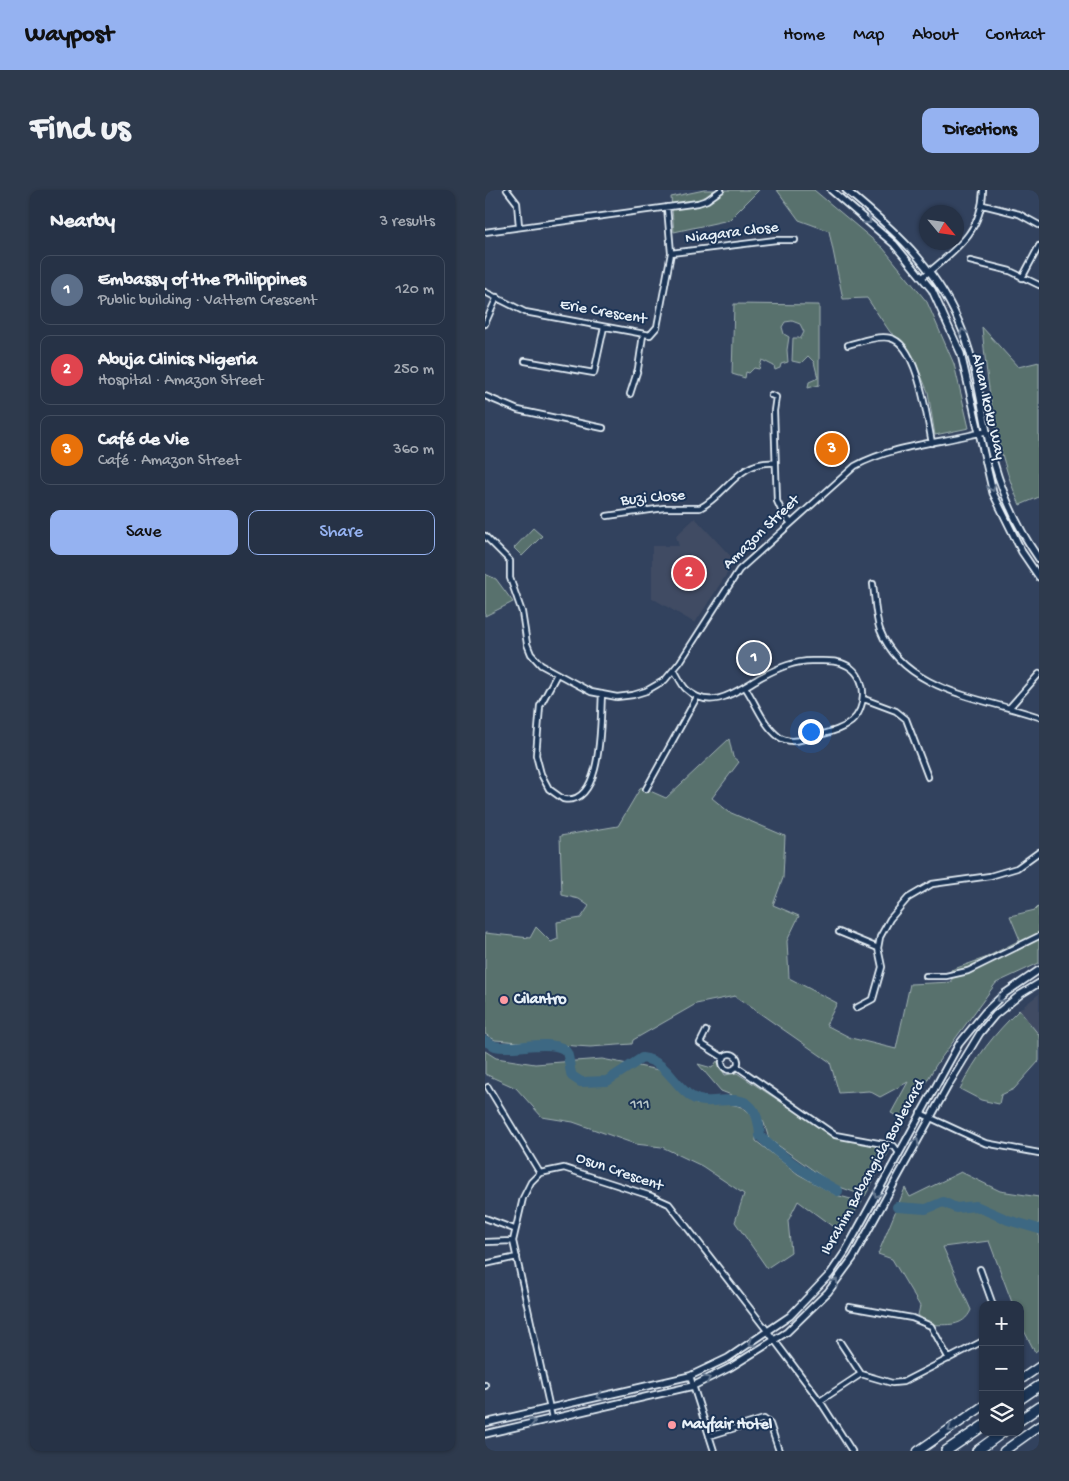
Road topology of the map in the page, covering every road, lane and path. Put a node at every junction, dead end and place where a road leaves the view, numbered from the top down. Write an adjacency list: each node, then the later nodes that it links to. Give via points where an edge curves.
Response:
1 (507, 190): 9 (street, via 517,203)
2 (721, 190): 7 (street, via 707,200)
3 (831, 190): 16 (street, Alvan Ikoku Way, one-way to 16, via 894,244)
4 (846, 190): 15 (street, Alvan Ikoku Way, via 885,223)
5 (983, 190): 6 (street)
6 (983, 205): 8 (street, via 1019,214); 15 (street, via 973,230 960,247)
7 (667, 207): 9 (street); 13 (street, Erie Crescent)
8 (1039, 225)
9 (519, 226): 10 (street)
10 (485, 231)
11 (795, 240): 13 (street, Niagara Close)
12 (1039, 246): 17 (street)
13 (671, 253): 23 (street, Erie Crescent, via 657,327 650,335)
14 (970, 260): 17 (street, via 1010,271)
15 (931, 271): 16 (street); 30 (street, Alvan Ikoku Way, one-way to 15, via 970,352 958,321)
16 (923, 277): 31 (street, Alvan Ikoku Way, via 946,317 961,354)
17 (1022, 278): 18 (street)
18 (1039, 285)
19 (485, 292): 20 (street, Erie Crescent)
20 (497, 297): 21 (street); 22 (street, Erie Crescent, via 525,312)
21 (485, 324)
22 (604, 327): 23 (street, Erie Crescent); 25 (street, via 594,373)
23 (643, 335): 26 (street)
24 (847, 345): 32 (street, via 888,338 904,350 917,374)
25 (525, 361)
26 (630, 394)
27 (771, 394): 33 (street, via 776,397)
28 (485, 396): 29 (street, via 518,410)
29 (603, 428)
30 (987, 431): 31 (street, Amazon Street); 37 (street, Alvan Ikoku Way, via 1002,488 1013,515)
31 (978, 433): 32 (street, Amazon Street); 38 (street, Alvan Ikoku Way, one-way to 38, via 993,493 1022,552)
32 (932, 443): 35 (street, Amazon Street, via 892,450 855,466)
33 (775, 463): 34 (street, Buzi Close, via 762,462 749,467 700,508 664,508); 35 (street, via 777,501)
34 (607, 516)
35 (790, 522): 40 (street, Amazon Street, via 739,570)
36 (485, 536): 41 (street, Amazon Street, via 510,562 511,578 531,654 541,665)
37 (1039, 559)
38 (1039, 576)
39 (873, 584): 47 (street, via 880,628 900,662 957,694)
40 (674, 670): 44 (street, Amazon Street, via 665,680 646,691 617,696); 45 (street, via 686,689)
41 (557, 674): 44 (street, Amazon Street, via 591,692); 44 (street, via 540,706 536,755 549,789 563,799 575,799 594,779)
42 (1039, 674): 47 (street)
43 (745, 687): 45 (street, via 715,700); 46 (street, via 787,665 809,660 837,661 855,671 863,690); 46 (street, via 766,722 778,736 791,741 844,726 853,720)
44 (602, 694)
45 (697, 697): 50 (street)
46 (863, 700): 49 (street, via 896,711 906,719)
47 (1010, 708): 48 (street)
48 (1039, 717)
49 (928, 777)
50 (646, 789)
51 (1039, 852): 54 (street, via 1004,873 932,884 920,889 890,919)
52 (839, 932): 54 (street)
53 (1039, 936): 56 (street, via 968,971)
54 (878, 948): 58 (street, via 882,967 873,999)
55 (1039, 970): 63 (street, Ibrahim Babangida Boulevard, one-way to 63, via 1004,994 971,1028)
56 (926, 976)
57 (1039, 983): 64 (street, Ibrahim Babangida Boulevard, via 995,1015 980,1034)
58 (856, 1008)
59 (706, 1031): 60 (street, via 700,1042)
60 (723, 1058): 61 (street, via 733,1055 738,1061); 61 (street, via 726,1069 733,1070)
61 (737, 1066): 65 (street, via 835,1134 894,1146)
62 (488, 1087): 67 (street)
63 (920, 1113): 64 (street); 65 (street, Ibrahim Babangida Boulevard)
64 (931, 1116): 66 (street, via 985,1143); 78 (street, Ibrahim Babangida Boulevard, one-way to 64, via 828,1292 853,1258)
65 (899, 1153): 77 (street, Ibrahim Babangida Boulevard, one-way to 77, via 835,1267 790,1316)
66 (1039, 1153)
67 (540, 1173): 69 (street, via 523,1198); 77 (street, Osun Crescent, via 564,1168 669,1204)
68 (485, 1218): 69 (street)
69 (515, 1229): 70 (street)
70 (513, 1241): 71 (street); 72 (street)
71 (485, 1242)
72 (517, 1257): 73 (street); 91 (street)
73 (485, 1264)
74 (980, 1269): 75 (street)
75 (992, 1301)
76 (849, 1307): 81 (street, via 912,1318 931,1326)
77 (769, 1333): 78 (street, Osun Crescent); 84 (street, Ibrahim Babangida Boulevard, one-way to 84)
78 (775, 1341): 86 (street, Ibrahim Babangida Boulevard, one-way to 78); 89 (street, Osun Crescent)
79 (840, 1342): 83 (street)
80 (979, 1343): 81 (street)
81 (949, 1359): 83 (street, via 903,1382 892,1383)
82 (1039, 1368): 85 (highway)
83 (861, 1374): 89 (street)
84 (690, 1376): 86 (street); 91 (street, Ibrahim Babangida Boulevard, one-way to 91)
85 (1024, 1377)
86 (693, 1386): 94 (street, Ibrahim Babangida Boulevard); 99 (street)
87 (1039, 1386): 88 (highway)
88 (1024, 1397)
89 (819, 1401): 103 (street, Osun Crescent)
90 (1039, 1407): 93 (highway)
91 (549, 1408): 94 (street); 95 (street, Ibrahim Babangida Boulevard)
92 (979, 1409): 104 (highway, one-way to 104)
93 (1024, 1417)
94 (552, 1418): 98 (street, Ibrahim Babangida Boulevard, one-way to 94)
95 (485, 1424)
96 (1039, 1426): 107 (highway)
97 (979, 1429): 105 (highway)
98 (485, 1434)
99 (709, 1436): 101 (street); 102 (street, via 764,1419 770,1424)
100 (998, 1436): 106 (highway)
101 (714, 1451)
102 (779, 1451)
103 (852, 1451)
104 (918, 1451)
105 (947, 1451)
106 (977, 1451)
107 (1004, 1451)

